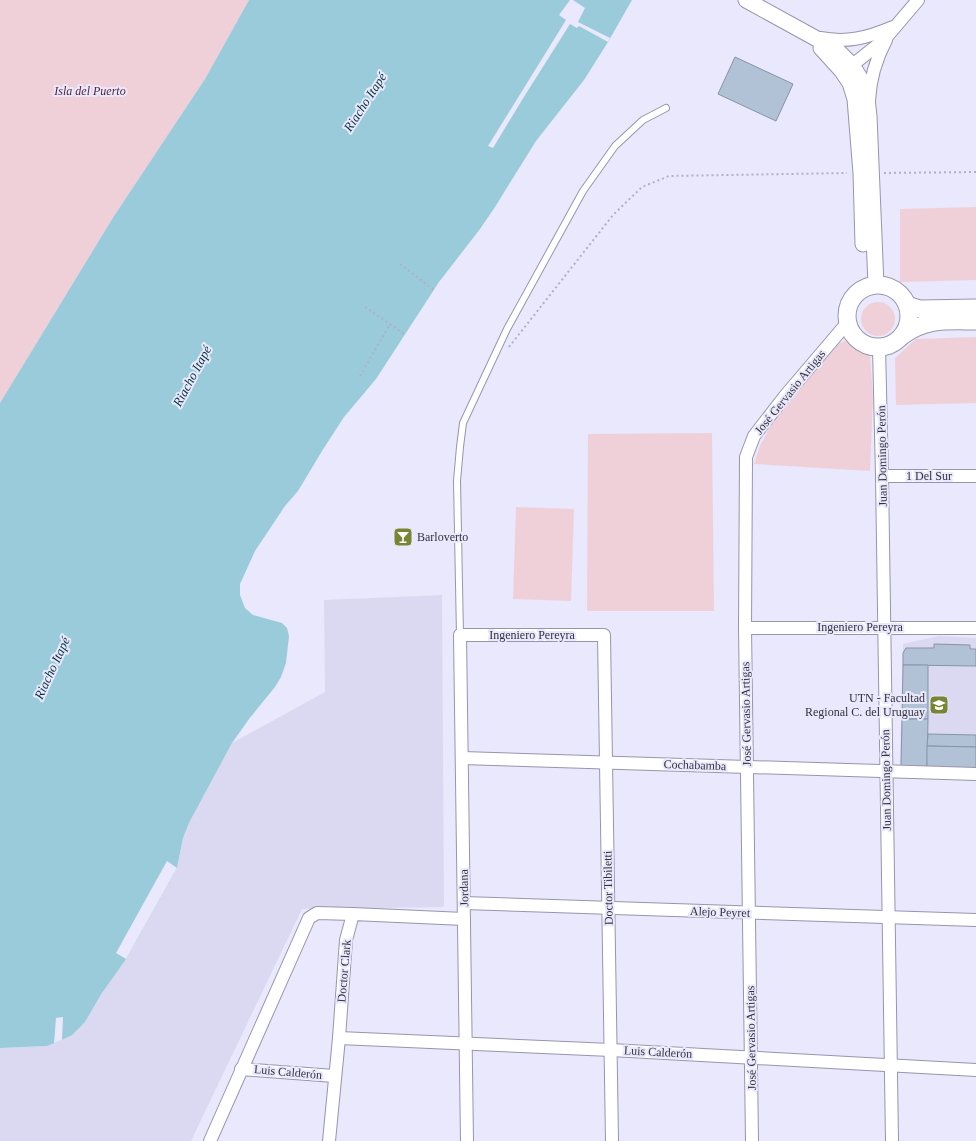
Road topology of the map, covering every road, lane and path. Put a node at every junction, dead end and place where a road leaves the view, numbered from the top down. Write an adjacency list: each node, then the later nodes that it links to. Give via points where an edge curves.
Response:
1 (746, 0): 4 (street)
2 (918, 0): 3 (street)
3 (893, 29): 4 (street, via 844,41); 5 (street, via 884,40); 7 (street, via 874,67)
4 (811, 35): 5 (street, via 837,50)
5 (848, 68): 7 (street, via 862,81); 9 (street)
6 (666, 108): 29 (lane, via 644,120 615,146 583,191 507,329 463,423 457,481)
7 (869, 118): 9 (street)
8 (976, 172): 9 (path)
9 (866, 173): 11 (street); 22 (path, via 669,176 642,187 613,215)
10 (400, 264): 12 (path)
11 (871, 287): 13 (main road, via 886,286 894,290 902,296); 17 (main road, via 857,294 851,302)
12 (434, 290)
13 (907, 305): 15 (main road, via 920,309); 20 (main road, via 909,321)
14 (365, 306): 18 (path)
15 (976, 308)
16 (976, 321): 20 (main road, via 929,322)
17 (848, 322): 21 (main road, via 862,343); 27 (street, José Gervasio Artigas, via 754,436 746,457)
18 (390, 324): 19 (path); 23 (path)
19 (404, 334)
20 (902, 336): 21 (main road, via 888,346)
21 (879, 347): 24 (street, Juan Domingo Perón)
22 (506, 351)
23 (360, 376)
24 (882, 476): 25 (street, 1 Del Sur); 26 (street, Juan Domingo Perón)
25 (976, 476)
26 (884, 627): 27 (street, Ingeniero Pereyra); 28 (street, Ingeniero Pereyra); 34 (street, Juan Domingo Perón)
27 (745, 628): 33 (street, José Gervasio Artigas)
28 (976, 628)
29 (460, 635): 30 (street, Ingeniero Pereyra); 31 (street, Jordana)
30 (604, 635): 32 (street, Doctor Tibiletti)
31 (462, 758): 32 (street, Cochabamba); 36 (street, Jordana)
32 (606, 762): 33 (street, Cochabamba); 37 (street, Doctor Tibiletti)
33 (747, 767): 34 (street, Cochabamba); 38 (street, José Gervasio Artigas)
34 (886, 771): 35 (street, Cochabamba); 40 (street, Juan Domingo Perón)
35 (976, 774)
36 (464, 903): 37 (street, Alejo Peyret); 41 (street, Jordana)
37 (608, 908): 38 (street, Alejo Peyret); 45 (street, Doctor Tibiletti)
38 (749, 913): 40 (street, Alejo Peyret); 46 (street, José Gervasio Artigas)
39 (353, 914): 41 (street); 43 (street, Doctor Clark, via 346,940); 48 (street, via 317,913 309,918)
40 (888, 917): 42 (street, Alejo Peyret); 47 (street, Juan Domingo Perón)
41 (464, 918): 44 (street, Jordana)
42 (976, 920)
43 (339, 1038): 44 (street, Luis Calderón); 50 (street, Doctor Clark)
44 (466, 1043): 45 (street, Luis Calderón); 53 (street, Jordana)
45 (611, 1050): 46 (street, Luis Calderón); 54 (street, Doctor Tibiletti)
46 (751, 1057): 47 (street, Luis Calderón); 55 (street, José Gervasio Artigas)
47 (891, 1065): 49 (street, Luis Calderón); 56 (street, Juan Domingo Perón)
48 (241, 1069): 50 (street, Luis Calderón); 51 (street)
49 (976, 1070)
50 (334, 1076): 52 (street, Doctor Clark)
51 (210, 1141)
52 (329, 1141)
53 (467, 1141)
54 (612, 1141)
55 (752, 1141)
56 (892, 1141)

